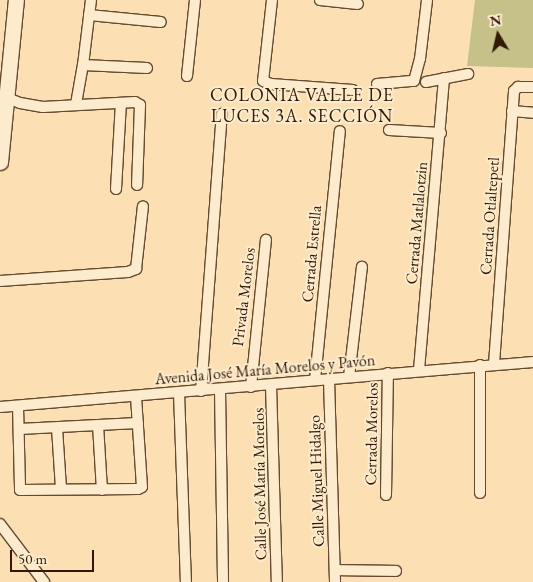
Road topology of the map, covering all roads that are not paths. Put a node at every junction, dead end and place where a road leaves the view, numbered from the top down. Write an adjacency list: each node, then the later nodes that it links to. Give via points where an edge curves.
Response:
1 (16, 0): 19 (street)
2 (91, 0): 8 (street)
3 (195, 0): 13 (street)
4 (272, 0): 18 (street, via 263,81)
5 (320, 0): 7 (street)
6 (427, 0): 16 (street, via 419,66 414,81)
7 (358, 4)
8 (89, 15): 9 (street); 10 (street)
9 (161, 22)
10 (83, 66): 11 (street); 21 (street)
11 (147, 68)
12 (468, 74): 14 (street)
13 (187, 76)
14 (444, 78): 15 (street); 27 (street, Cerrada Matlalotzin)
15 (426, 82)
16 (377, 84)
17 (533, 87): 22 (street, Cerrada Otlaltepetl, via 518,87 514,91)
18 (353, 90)
19 (3, 96): 21 (street, via 43,107); 28 (street)
20 (121, 103): 21 (street); 29 (street, via 140,105); 30 (street)
21 (76, 104)
22 (512, 111): 23 (street); 36 (street, Cerrada Otlaltepetl)
23 (533, 113)
24 (222, 114): 46 (street)
25 (389, 130): 27 (street)
26 (340, 131): 42 (street, Cerrada Estrella)
27 (440, 132): 38 (street, Cerrada Matlalotzin)
28 (0, 152)
29 (137, 185)
30 (116, 189)
31 (143, 206): 34 (street, via 136,269)
32 (266, 240): 44 (street, Privada Morelos)
33 (362, 267): 40 (street)
34 (0, 281)
35 (533, 362): 36 (street, Avenida José María Morelos y Pavón)
36 (494, 364): 37 (street, Avenida José María Morelos y Pavón)
37 (480, 365): 38 (street, Avenida José María Morelos y Pavón); 57 (street)
38 (419, 370): 39 (street, Avenida José María Morelos y Pavón)
39 (388, 373): 40 (street, Avenida José María Morelos y Pavón); 58 (street, Cerrada Morelos)
40 (350, 377): 41 (street, Avenida José María Morelos y Pavón)
41 (329, 379): 42 (street, Avenida José María Morelos y Pavón); 60 (street, Calle Miguel Hidalgo)
42 (315, 380): 43 (street, Avenida José María Morelos y Pavón)
43 (272, 385): 44 (street, Avenida José María Morelos y Pavón); 65 (street, Calle José María Morelos)
44 (251, 387): 45 (street, Avenida José María Morelos y Pavón)
45 (220, 389): 46 (street, Avenida José María Morelos y Pavón); 64 (street)
46 (201, 391): 47 (street, Avenida José María Morelos y Pavón)
47 (179, 394): 48 (street, Avenida José María Morelos y Pavón); 63 (street)
48 (136, 397): 49 (street, Avenida José María Morelos y Pavón); 51 (street)
49 (18, 406): 50 (street, Avenida José María Morelos y Pavón); 54 (street)
50 (0, 407)
51 (138, 423): 52 (street); 56 (street, via 142,487)
52 (98, 425): 53 (street); 56 (street)
53 (57, 428): 54 (street); 55 (street)
54 (19, 429): 55 (street, via 20,490)
55 (62, 489): 56 (street)
56 (102, 490)
57 (480, 493)
58 (386, 495)
59 (0, 524): 62 (street)
60 (335, 570): 61 (street); 66 (street, Calle Miguel Hidalgo)
61 (396, 571)
62 (44, 582)
63 (186, 582)
64 (223, 582)
65 (277, 582)
66 (335, 582)

